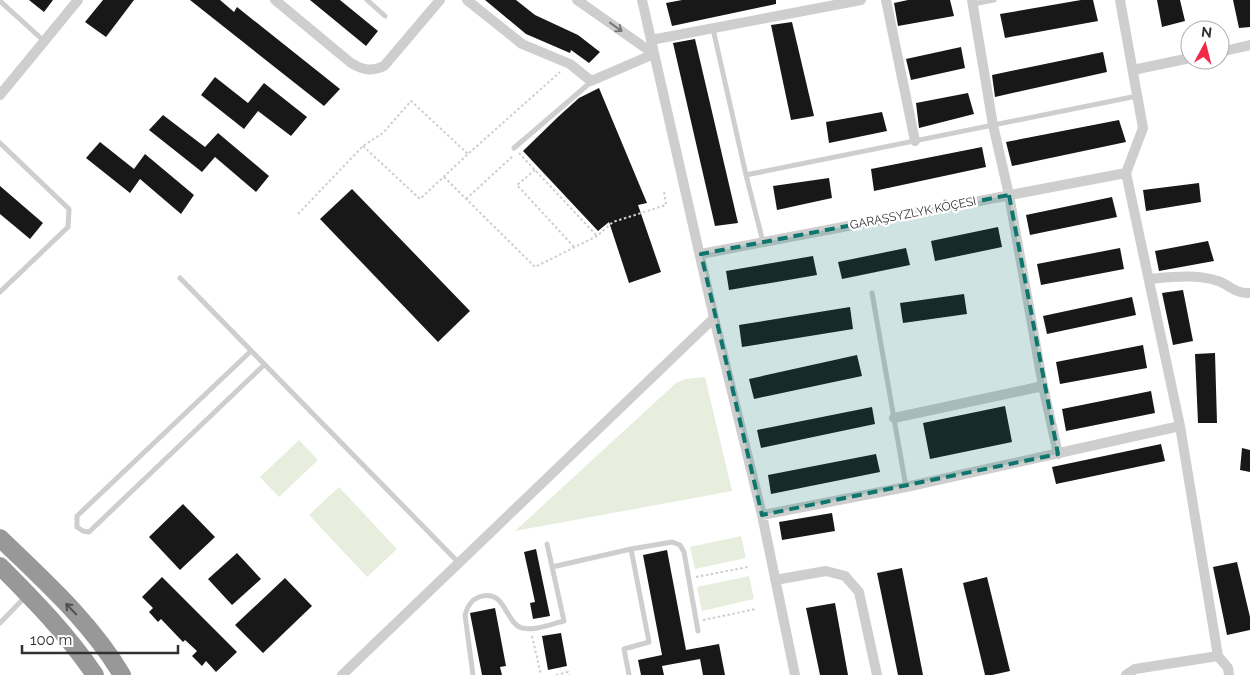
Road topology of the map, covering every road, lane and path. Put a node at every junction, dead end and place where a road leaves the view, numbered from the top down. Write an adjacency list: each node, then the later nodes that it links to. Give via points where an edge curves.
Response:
1 (78, 0): 17 (street)
2 (275, 0): 4 (street, via 351,63 362,69 374,70 384,66)
3 (367, 0): 14 (lane)
4 (440, 0)
5 (467, 0): 22 (street, via 522,44)
6 (577, 0): 20 (street, one-way to 20)
7 (642, 0): 16 (street)
8 (861, 0): 15 (street)
9 (886, 0): 28 (street)
10 (994, 0): 13 (lane)
11 (1120, 0): 23 (street)
12 (0, 2): 17 (lane)
13 (972, 2): 27 (street)
14 (385, 16)
15 (713, 29): 16 (street); 35 (lane)
16 (651, 40): 20 (street)
17 (44, 41): 25 (street)
18 (1250, 45): 19 (street)
19 (1230, 50)
20 (654, 54): 24 (street); 44 (street)
21 (1180, 60): 23 (street)
22 (570, 64): 24 (street); 32 (path)
23 (1133, 70): 26 (street)
24 (591, 81): 31 (lane)
25 (1, 92)
26 (1137, 96): 27 (lane); 34 (street, via 1143,128)
27 (993, 125): 28 (lane); 38 (street)
28 (915, 141): 35 (lane)
29 (0, 143): 47 (lane, via 69,209 68,227)
30 (363, 146): 32 (path, via 383,133 411,101); 36 (path, via 420,200); 40 (path)
31 (514, 148)
32 (468, 154): 36 (path)
33 (535, 170): 39 (path, via 517,151); 41 (path); 43 (path, via 517,185)
34 (1126, 173): 38 (street, GARAŞSYZLYK KÖÇESI); 46 (street)
35 (746, 175): 42 (lane)
36 (444, 177): 39 (path)
37 (664, 191): 41 (path, via 666,205 613,222)
38 (1009, 195): 42 (street, GARAŞSYZLYK KÖÇESI); 53 (street)
39 (466, 199): 43 (path, via 535,267)
40 (298, 214)
41 (597, 236): 43 (path)
42 (763, 242): 44 (street, GARAŞSYZLYK KÖÇESI)
43 (575, 248)
44 (701, 254): 50 (street)
45 (180, 278): 51 (lane)
46 (1148, 279): 49 (street, via 1194,276 1220,281 1233,290); 55 (street)
47 (0, 292)
48 (872, 293): 54 (lane)
49 (1250, 293)
50 (714, 318): 58 (street); 62 (street)
51 (251, 351): 52 (lane); 52 (lane, via 77,516 77,527 89,532)
52 (264, 365): 62 (lane)
53 (1043, 386): 54 (street); 56 (street)
54 (894, 418): 57 (lane)
55 (1180, 426): 56 (street); 74 (street)
56 (1058, 454): 57 (street)
57 (906, 487): 58 (street)
58 (762, 515): 67 (street)
59 (0, 538): 76 (highway, one-way to 59, via 76,614)
60 (547, 544): 64 (lane)
61 (631, 549): 64 (lane); 66 (lane, via 672,542 680,545); 82 (lane, via 649,642 624,649)
62 (459, 563): 77 (street)
63 (0, 566): 68 (highway)
64 (552, 567): 72 (lane, via 564,621)
65 (748, 567): 66 (path)
66 (688, 578): 70 (lane)
67 (775, 580): 83 (street); 84 (street, via 826,571 845,576 859,592)
68 (28, 594): 71 (lane); 75 (highway)
69 (756, 609): 70 (path)
70 (696, 622): 73 (lane)
71 (0, 623)
72 (531, 629): 78 (lane, via 516,625 498,600 486,596 474,599 465,615); 79 (path)
73 (698, 631)
74 (1218, 656): 85 (street, via 1135,669); 86 (street, via 1228,668)
75 (95, 675)
76 (122, 675)
77 (342, 675)
78 (473, 675)
79 (541, 675)
80 (556, 675): 81 (path, via 568,672)
81 (569, 675)
82 (629, 675)
83 (795, 675)
84 (877, 675)
85 (1126, 675)
86 (1229, 675)

